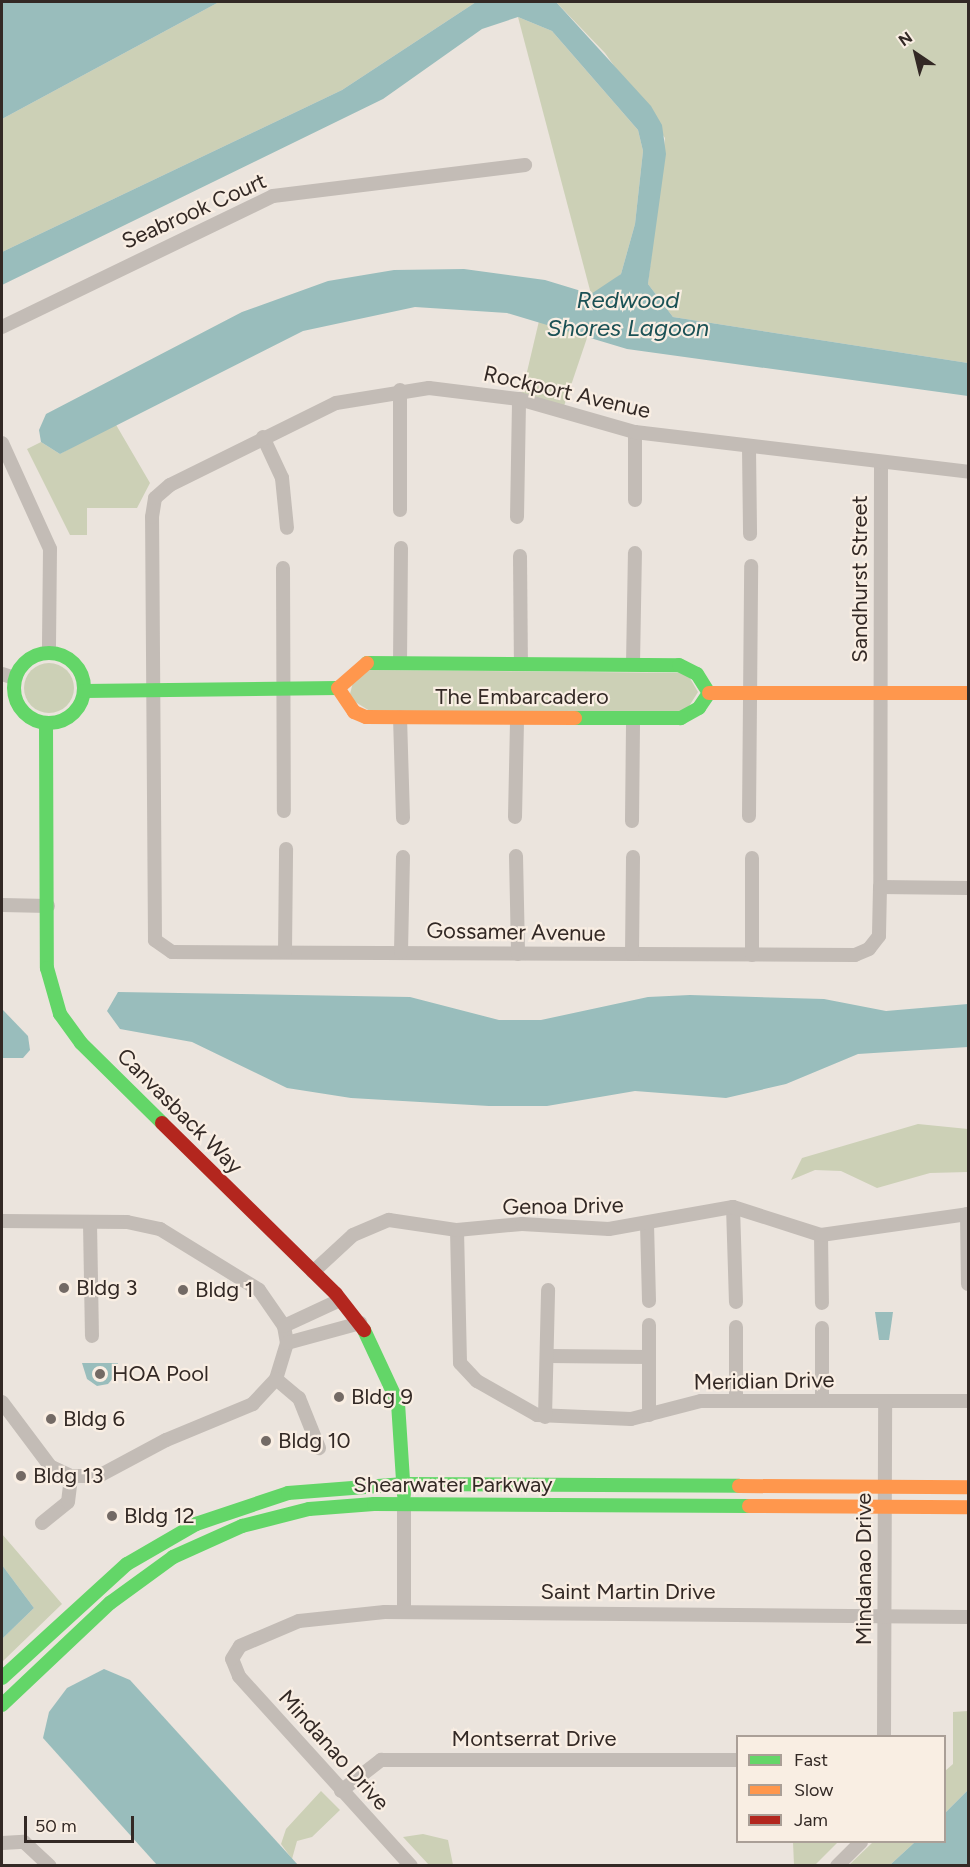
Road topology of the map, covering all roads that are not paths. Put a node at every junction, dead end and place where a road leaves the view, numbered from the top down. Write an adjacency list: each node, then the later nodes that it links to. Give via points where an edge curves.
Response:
1 (525, 165): 2 (street, Seabrook Court, via 273,196)
2 (2, 327)
3 (400, 390): 4 (street, Rockport Avenue, via 462,389); 6 (street, Rockport Avenue, via 336,404); 12 (street)
4 (519, 399): 5 (street, Rockport Avenue); 13 (street)
5 (635, 432): 8 (street, Rockport Avenue); 11 (street)
6 (263, 437): 14 (street, via 282,478); 28 (street, Rockport Avenue, via 170,484 155,498)
7 (2, 443): 21 (street, via 50,549)
8 (749, 448): 9 (street, Rockport Avenue); 15 (street)
9 (881, 465): 10 (street, Rockport Avenue); 30 (street, Sandhurst Street)
10 (969, 472)
11 (635, 500)
12 (400, 510)
13 (517, 517)
14 (287, 528)
15 (750, 534)
16 (401, 548): 22 (street)
17 (635, 553): 24 (street)
18 (520, 556): 23 (street)
19 (751, 566): 32 (street)
20 (283, 568): 27 (street)
21 (49, 652): 25 (street, via 26,661); 29 (street, via 71,660)
22 (400, 663): 23 (street, The Embarcadero); 26 (street, The Embarcadero, via 363,664)
23 (521, 663): 24 (street, The Embarcadero)
24 (633, 664): 31 (street, The Embarcadero, via 689,667)
25 (8, 676): 37 (street, via 18,705)
26 (338, 688): 27 (street); 34 (street, The Embarcadero, via 360,715)
27 (283, 689): 28 (street); 38 (street)
28 (152, 690): 29 (street); 52 (street, Gossamer Avenue, via 155,940 172,952)
29 (84, 691): 37 (street, via 75,711)
30 (881, 692): 32 (street); 33 (street); 48 (street, Gossamer Avenue)
31 (708, 693): 32 (street); 36 (street, The Embarcadero, via 699,708 681,718)
32 (753, 693): 39 (street)
33 (969, 693)
34 (400, 717): 35 (street, The Embarcadero); 41 (street)
35 (517, 718): 36 (street, The Embarcadero); 40 (street)
36 (633, 719): 42 (street)
37 (46, 723): 51 (street, Canvasback Way)
38 (284, 811)
39 (749, 816)
40 (515, 817)
41 (403, 818)
42 (632, 821)
43 (286, 849): 52 (street)
44 (516, 856): 54 (street)
45 (403, 857): 53 (street)
46 (633, 857): 55 (street)
47 (752, 858): 56 (street)
48 (880, 887): 49 (street); 56 (street, Gossamer Avenue, via 879,936 862,954)
49 (969, 888)
50 (2, 905): 51 (street)
51 (48, 906): 64 (street, Canvasback Way, via 48,979 73,1034)
52 (285, 952): 53 (street, Gossamer Avenue)
53 (401, 952): 54 (street, Gossamer Avenue)
54 (518, 954): 55 (street, Gossamer Avenue)
55 (632, 954): 56 (street, Gossamer Avenue)
56 (752, 955)
57 (733, 1207): 61 (street, Genoa Drive, via 698,1209); 63 (street, Genoa Drive); 69 (street)
58 (968, 1214): 63 (street, Genoa Drive); 65 (street)
59 (2, 1221): 60 (street)
60 (90, 1223): 73 (street, via 139,1223 178,1239 259,1290); 76 (street)
61 (646, 1224): 62 (street, Genoa Drive); 68 (street)
62 (457, 1230): 64 (street, Genoa Drive, via 400,1220 373,1223); 87 (street, Meridian Drive, via 460,1363 477,1381)
63 (821, 1235): 70 (street)
64 (313, 1272): 67 (street, Canvasback Way)
65 (969, 1284)
66 (548, 1290): 78 (street)
67 (340, 1300): 71 (street, Canvasback Way); 73 (street)
68 (649, 1301)
69 (736, 1302)
70 (822, 1303)
71 (360, 1323): 77 (street); 90 (street, Canvasback Way, via 398,1403)
72 (649, 1325): 79 (street)
73 (284, 1326): 77 (street)
74 (736, 1327): 81 (street)
75 (822, 1328): 82 (street)
76 (92, 1336)
77 (287, 1343): 80 (street)
78 (548, 1356): 79 (street); 87 (street)
79 (648, 1357): 86 (street)
80 (276, 1379): 88 (street, via 299,1398); 89 (street, via 248,1407 166,1440 103,1475)
81 (736, 1400): 82 (street, Meridian Drive); 86 (street, Meridian Drive, via 690,1402)
82 (822, 1400): 83 (street, Meridian Drive)
83 (885, 1401): 84 (street, Meridian Drive); 92 (street, Mindanao Drive)
84 (969, 1401)
85 (2, 1402): 89 (street, via 43,1460)
86 (649, 1415): 87 (street, Meridian Drive)
87 (545, 1417)
88 (319, 1448)
89 (71, 1476): 96 (street, via 68,1502)
90 (404, 1484): 92 (street, Shearwater Parkway); 93 (street, Canvasback Way); 101 (street, Shearwater Parkway, via 288,1493 196,1524 118,1571)
91 (969, 1487): 92 (street, Shearwater Parkway)
92 (886, 1488): 94 (street, Mindanao Drive)
93 (404, 1504): 94 (street, Shearwater Parkway); 97 (street); 102 (street, Shearwater Parkway, via 309,1509 201,1542 134,1583)
94 (886, 1506): 95 (street, Shearwater Parkway); 98 (street, Mindanao Drive)
95 (969, 1507)
96 (42, 1523)
97 (404, 1612): 98 (street, Saint Martin Drive); 100 (street, Saint Martin Drive, via 340,1614 289,1624 245,1643)
98 (885, 1616): 99 (street, Saint Martin Drive); 103 (street, Mindanao Drive)
99 (969, 1617)
100 (232, 1659): 105 (street, Mindanao Drive, via 239,1676)
101 (2, 1678)
102 (2, 1705)
103 (884, 1735)
104 (736, 1760): 105 (street, Montserrat Drive, via 381,1760)
105 (342, 1791): 109 (street, Mindanao Drive)
106 (860, 1843): 110 (street)
107 (2, 1844): 108 (street, via 24,1842)
108 (51, 1866)
109 (411, 1866)
110 (837, 1866)

